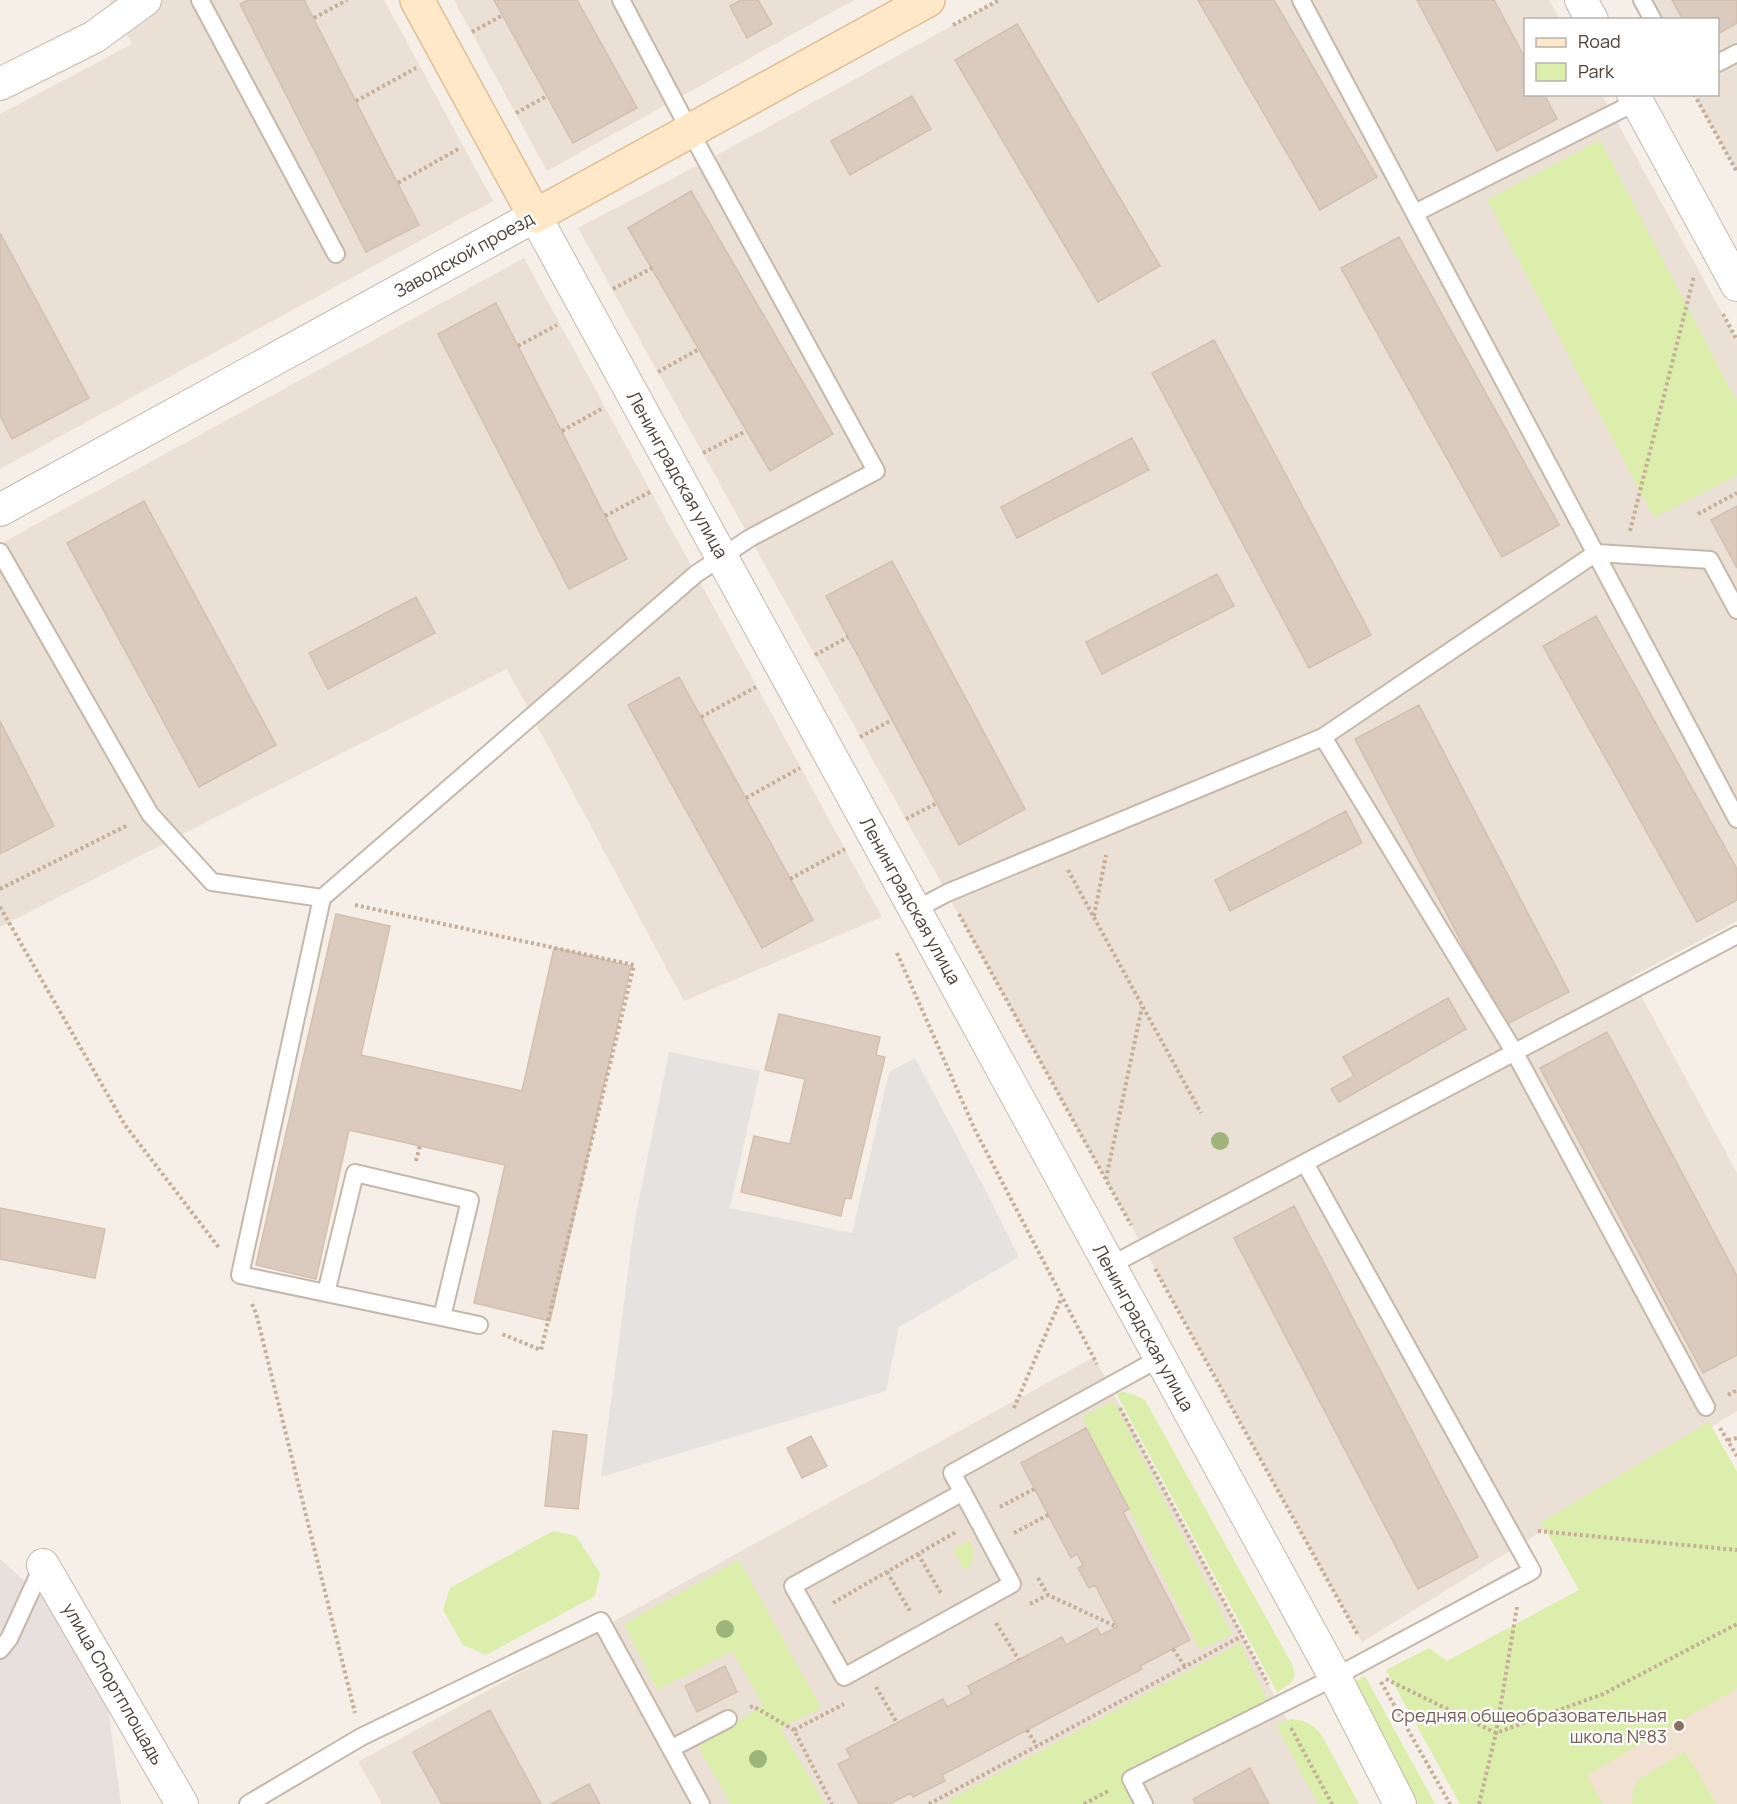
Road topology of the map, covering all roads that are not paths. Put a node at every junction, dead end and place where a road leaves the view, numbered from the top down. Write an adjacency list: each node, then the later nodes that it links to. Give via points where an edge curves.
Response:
1 (145, 0): 13 (street, via 94,37)
2 (200, 0): 18 (lane)
3 (417, 0): 17 (street, Ленинградская улица)
4 (621, 0): 15 (lane)
5 (1301, 0): 16 (lane)
6 (1581, 0): 9 (street)
7 (1642, 0): 10 (lane)
8 (909, 5): 15 (street, Заводской проезд)
9 (1591, 18)
10 (1652, 18)
11 (1737, 53): 12 (lane)
12 (1719, 62)
13 (0, 84)
14 (1640, 97): 16 (lane); 19 (street)
15 (690, 131): 17 (street, Заводской проезд); 23 (lane, via 876,471)
16 (1415, 213): 22 (lane)
17 (535, 216): 20 (street, Заводской проезд); 23 (street, Ленинградская улица)
18 (336, 254)
19 (1737, 285)
20 (0, 510)
21 (0, 552): 27 (lane, via 150,814 212,882)
22 (1596, 553): 24 (lane, via 1710,560); 25 (lane); 26 (lane)
23 (722, 557): 27 (lane, via 687,581); 28 (street, Ленинградская улица)
24 (1737, 610)
25 (1323, 737): 28 (lane, via 947,893); 30 (lane)
26 (1737, 819)
27 (322, 898): 33 (lane, via 240,1275)
28 (915, 910): 32 (street, Ленинградская улица)
29 (1737, 935): 30 (lane)
30 (1515, 1053): 31 (lane); 37 (lane)
31 (1305, 1163): 32 (lane); 41 (lane, via 1532,1571)
32 (1109, 1266): 36 (street, Ленинградская улица)
33 (326, 1293): 34 (lane); 34 (lane, via 355,1173 470,1200)
34 (442, 1317): 35 (lane)
35 (479, 1325)
36 (1160, 1358): 38 (lane, via 952,1473); 41 (street, Ленинградская улица)
37 (1706, 1407)
38 (963, 1492): 38 (lane, via 1012,1584 844,1677 793,1586)
39 (43, 1564): 40 (lane, via 9,1639); 44 (street, улица Спортплощадь)
40 (0, 1650)
41 (1335, 1677): 47 (lane, via 1131,1779); 48 (street, Ленинградская улица)
42 (728, 1719): 43 (lane)
43 (672, 1748): 45 (lane, via 601,1621 361,1737); 46 (lane)
44 (182, 1804)
45 (248, 1804)
46 (701, 1804)
47 (1144, 1804)
48 (1400, 1804)

